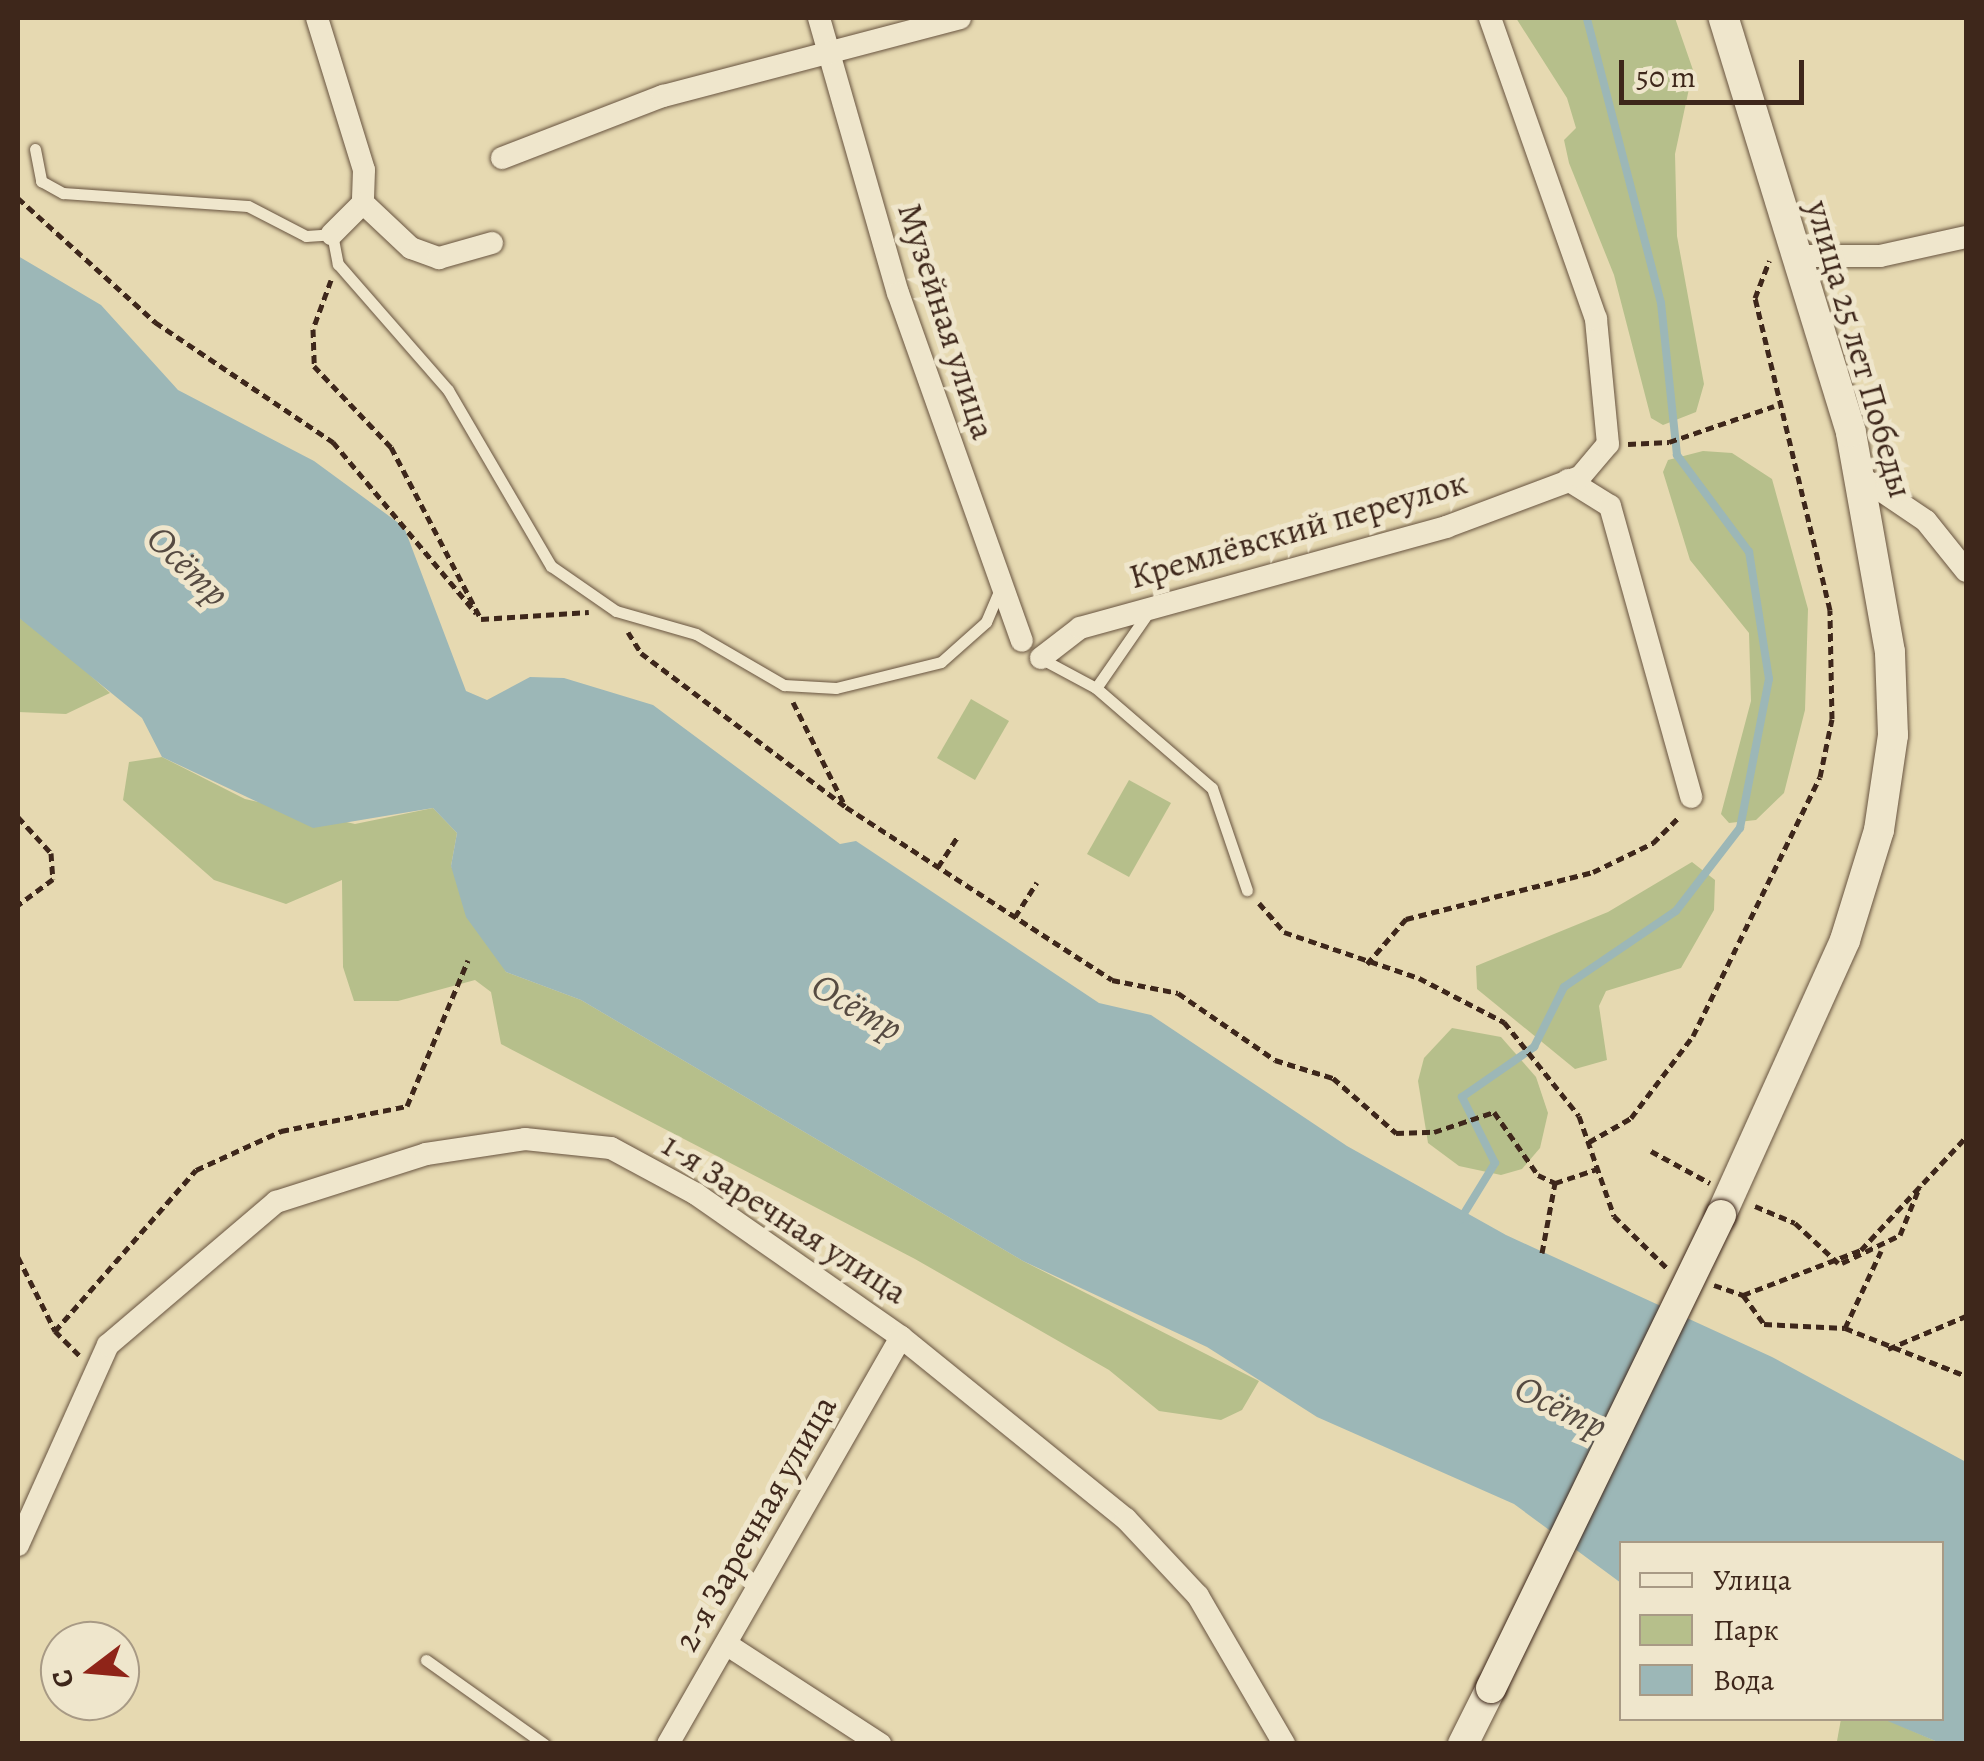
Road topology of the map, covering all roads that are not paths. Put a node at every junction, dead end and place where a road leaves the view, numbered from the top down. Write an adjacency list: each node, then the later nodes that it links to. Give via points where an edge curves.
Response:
1 (317, 18): 9 (street, via 364,170)
2 (819, 18): 6 (street, Музейная улица)
3 (960, 18): 6 (street)
4 (1490, 18): 15 (street, via 1596,319 1608,444)
5 (1724, 18): 13 (main road, улица 25 лет Победы)
6 (827, 51): 8 (street, via 663,96); 17 (street, Музейная улица)
7 (35, 149): 10 (lane, via 41,182 63,194 248,206 306,236)
8 (502, 158)
9 (363, 203): 10 (street); 12 (street, via 411,248 439,258)
10 (332, 234): 17 (lane, via 338,264 448,390 551,566 616,611 696,634 784,685 836,688 942,662 986,622)
11 (1966, 237): 13 (street, via 1880,256)
12 (492, 243)
13 (1794, 246): 14 (main road, улица 25 лет Победы)
14 (1861, 477): 16 (street, via 1926,521); 32 (main road, улица 25 лет Победы, bridge, via 1890,652 1893,735 1878,830 1845,940 1726,1205)
15 (1574, 479): 18 (street, Кремлёвский переулок, via 1446,527); 22 (street, via 1610,506)
16 (1966, 571)
17 (999, 592): 19 (street, Музейная улица)
18 (1151, 609): 20 (street, Кремлёвский переулок, via 1080,628); 21 (lane)
19 (1022, 641): 20 (lane)
20 (1041, 658): 21 (lane)
21 (1096, 688): 23 (lane, via 1212,788)
22 (1687, 806)
23 (1247, 890)
24 (901, 1336): 25 (street, 1-я Заречная улица, via 696,1194 611,1148 525,1139 426,1154 276,1202 142,1308 96,1364); 26 (street, 2-я Заречная улица); 31 (street, 1-я Заречная улица, via 1138,1532 1198,1596)
25 (18, 1545)
26 (726, 1644): 29 (street, 2-я Заречная улица); 30 (street)
27 (426, 1660): 28 (lane)
28 (544, 1744)
29 (668, 1744)
30 (880, 1744)
31 (1284, 1744)
32 (1463, 1744)

